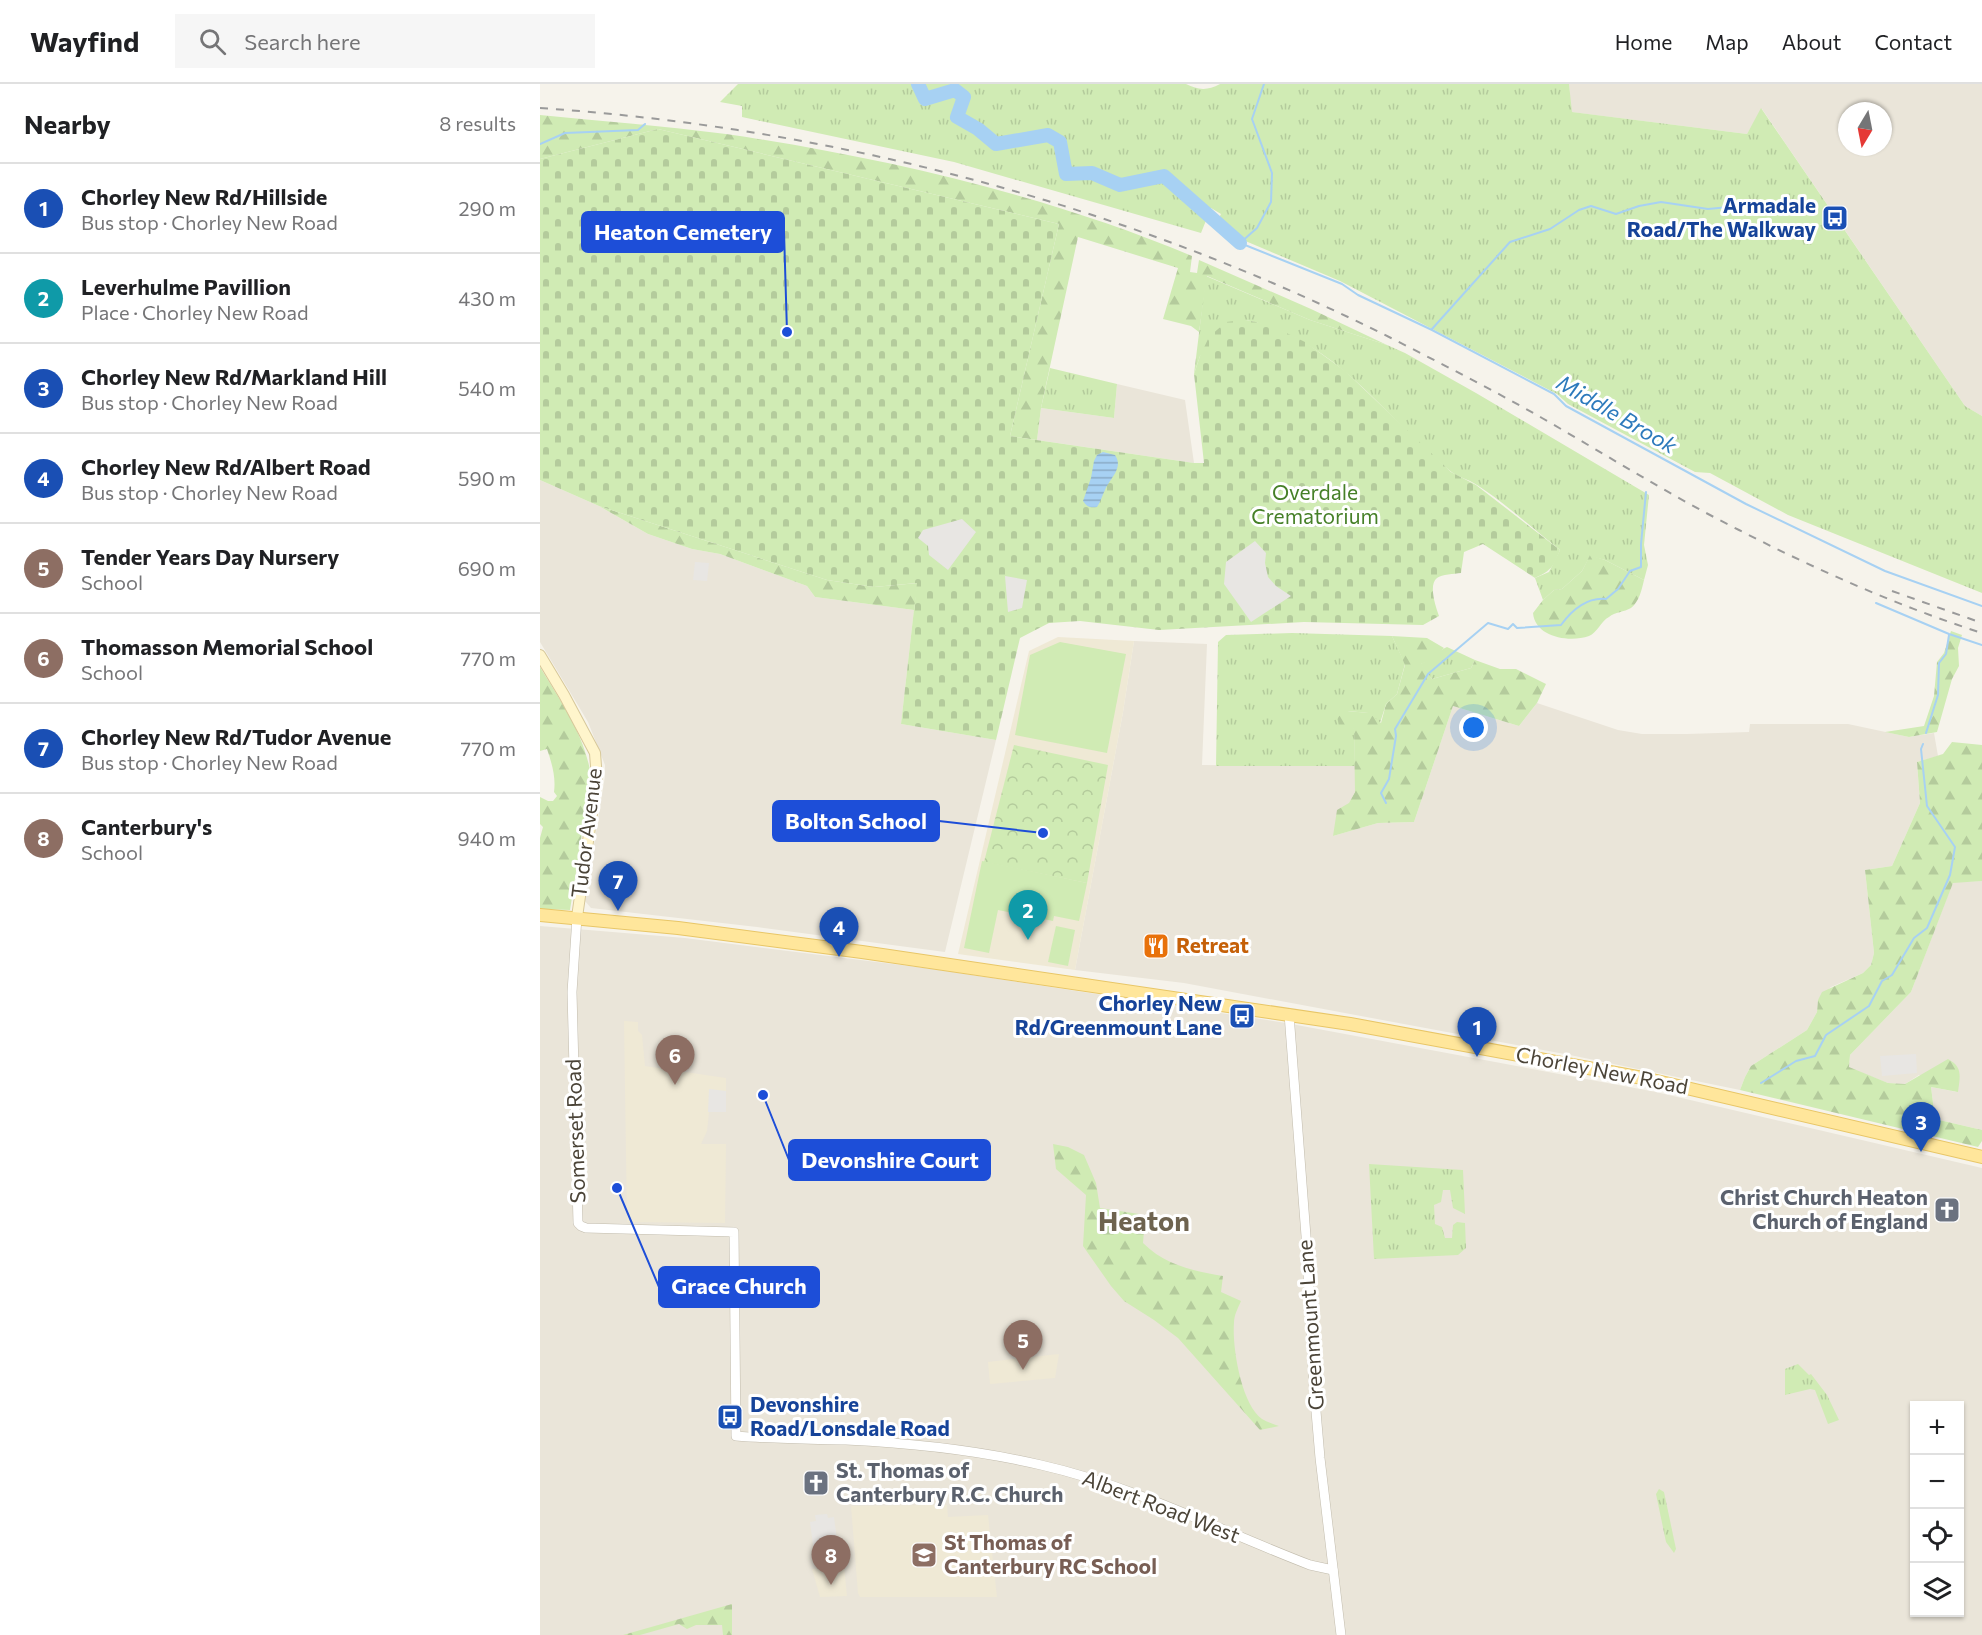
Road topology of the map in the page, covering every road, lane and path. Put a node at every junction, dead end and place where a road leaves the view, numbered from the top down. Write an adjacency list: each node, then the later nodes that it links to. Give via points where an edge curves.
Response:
1 (540, 655): 3 (main road, Tudor Avenue, via 595,753 597,766)
2 (540, 915): 3 (main road, Chorley New Road)
3 (577, 917): 4 (main road, Chorley New Road, via 873,953); 6 (street, Somerset Road, via 572,984 579,1225 734,1232)
4 (1289, 1014): 5 (main road, Chorley New Road, via 1648,1079); 7 (street, Greenmount Lane, via 1315,1398)
5 (1982, 1157)
6 (736, 1436): 7 (street, Albert Road West, via 910,1445 990,1455 1066,1471 1136,1494 1310,1565)
7 (1333, 1569): 8 (street, Greenmount Lane)
8 (1341, 1635)

